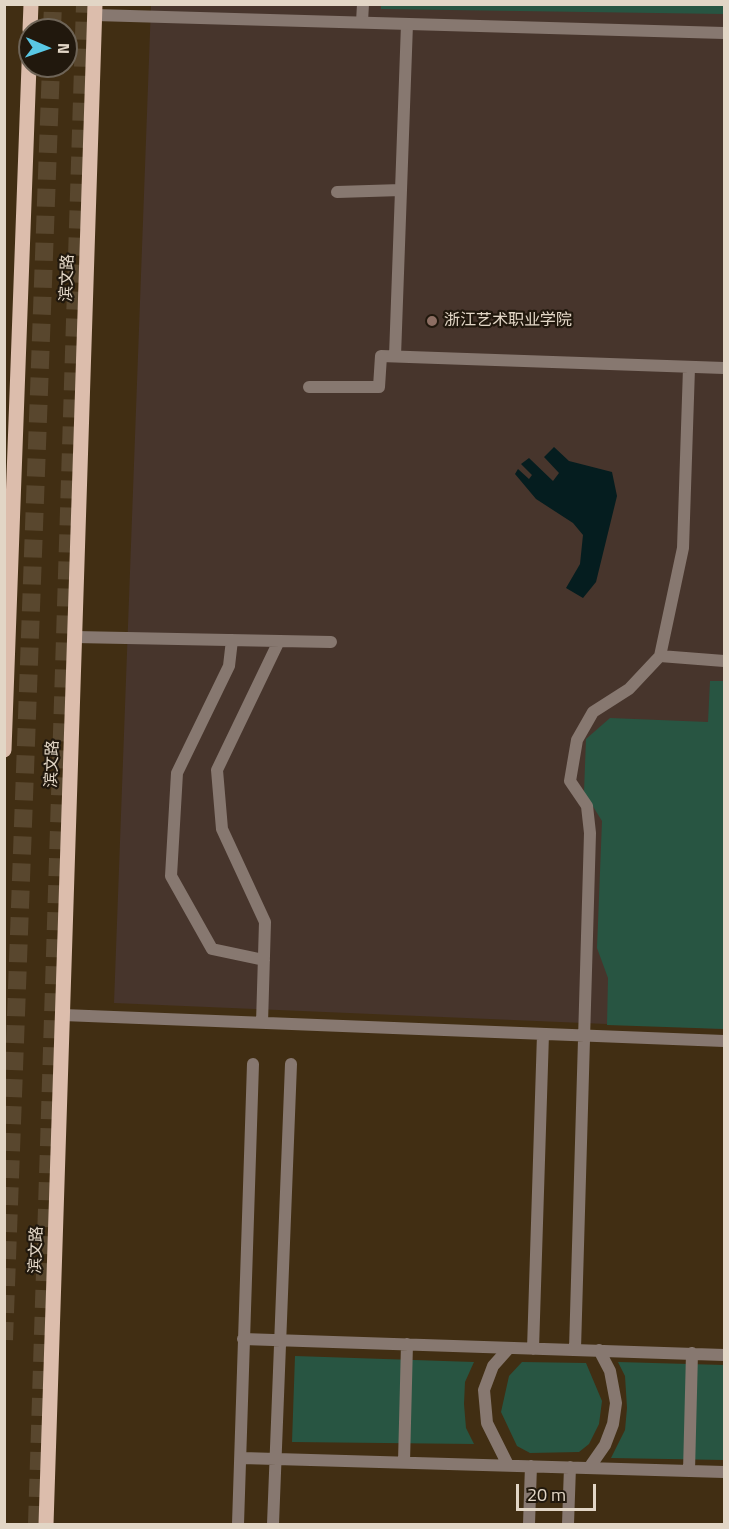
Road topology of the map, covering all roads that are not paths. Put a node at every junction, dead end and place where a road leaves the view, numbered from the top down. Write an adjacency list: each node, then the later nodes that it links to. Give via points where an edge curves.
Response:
1 (363, 4): 3 (street)
2 (95, 10): 3 (street); 13 (main road, 滨文路)
3 (362, 22): 4 (street)
4 (407, 24): 5 (street); 7 (street)
5 (724, 33)
6 (29, 78): 19 (main road)
7 (401, 190): 8 (street); 9 (street)
8 (337, 192)
9 (395, 356): 10 (street); 12 (street, via 381,356 380,387)
10 (689, 368): 11 (street); 17 (street, via 683,548)
11 (724, 368)
12 (309, 387)
13 (75, 637): 14 (street); 21 (main road, 滨文路)
14 (232, 640): 15 (street); 20 (street, via 229,666 177,773 171,876 212,950)
15 (279, 641): 16 (street); 20 (street, via 217,770 222,829 265,922)
16 (331, 642)
17 (660, 656): 18 (street); 24 (street, via 629,689 593,712 578,740 570,781 587,806 590,833)
18 (724, 661)
19 (4, 750)
20 (264, 960): 22 (street)
21 (63, 1016): 22 (street); 46 (main road, 滨文路)
22 (262, 1023): 23 (street)
23 (543, 1034): 24 (street); 32 (street)
24 (584, 1036): 25 (street); 33 (street)
25 (724, 1041)
26 (253, 1064): 28 (street)
27 (291, 1064): 29 (street)
28 (243, 1339): 29 (street); 37 (street)
29 (280, 1339): 30 (street); 38 (street)
30 (407, 1344): 31 (street); 39 (street)
31 (509, 1348): 32 (street); 40 (street, via 493,1366 484,1390 488,1423)
32 (532, 1349): 33 (street)
33 (575, 1349): 34 (street)
34 (599, 1350): 35 (street); 43 (street, via 610,1371 616,1402 605,1445)
35 (692, 1353): 36 (street); 44 (street)
36 (724, 1354)
37 (242, 1458): 38 (street); 47 (street)
38 (277, 1458): 39 (street); 48 (street)
39 (404, 1462): 40 (street)
40 (508, 1466): 41 (street)
41 (531, 1466): 42 (street); 49 (street)
42 (570, 1467): 43 (street); 50 (street)
43 (589, 1468): 44 (street)
44 (689, 1471): 45 (street)
45 (724, 1472)
46 (46, 1524)
47 (238, 1524)
48 (273, 1524)
49 (529, 1524)
50 (568, 1524)

